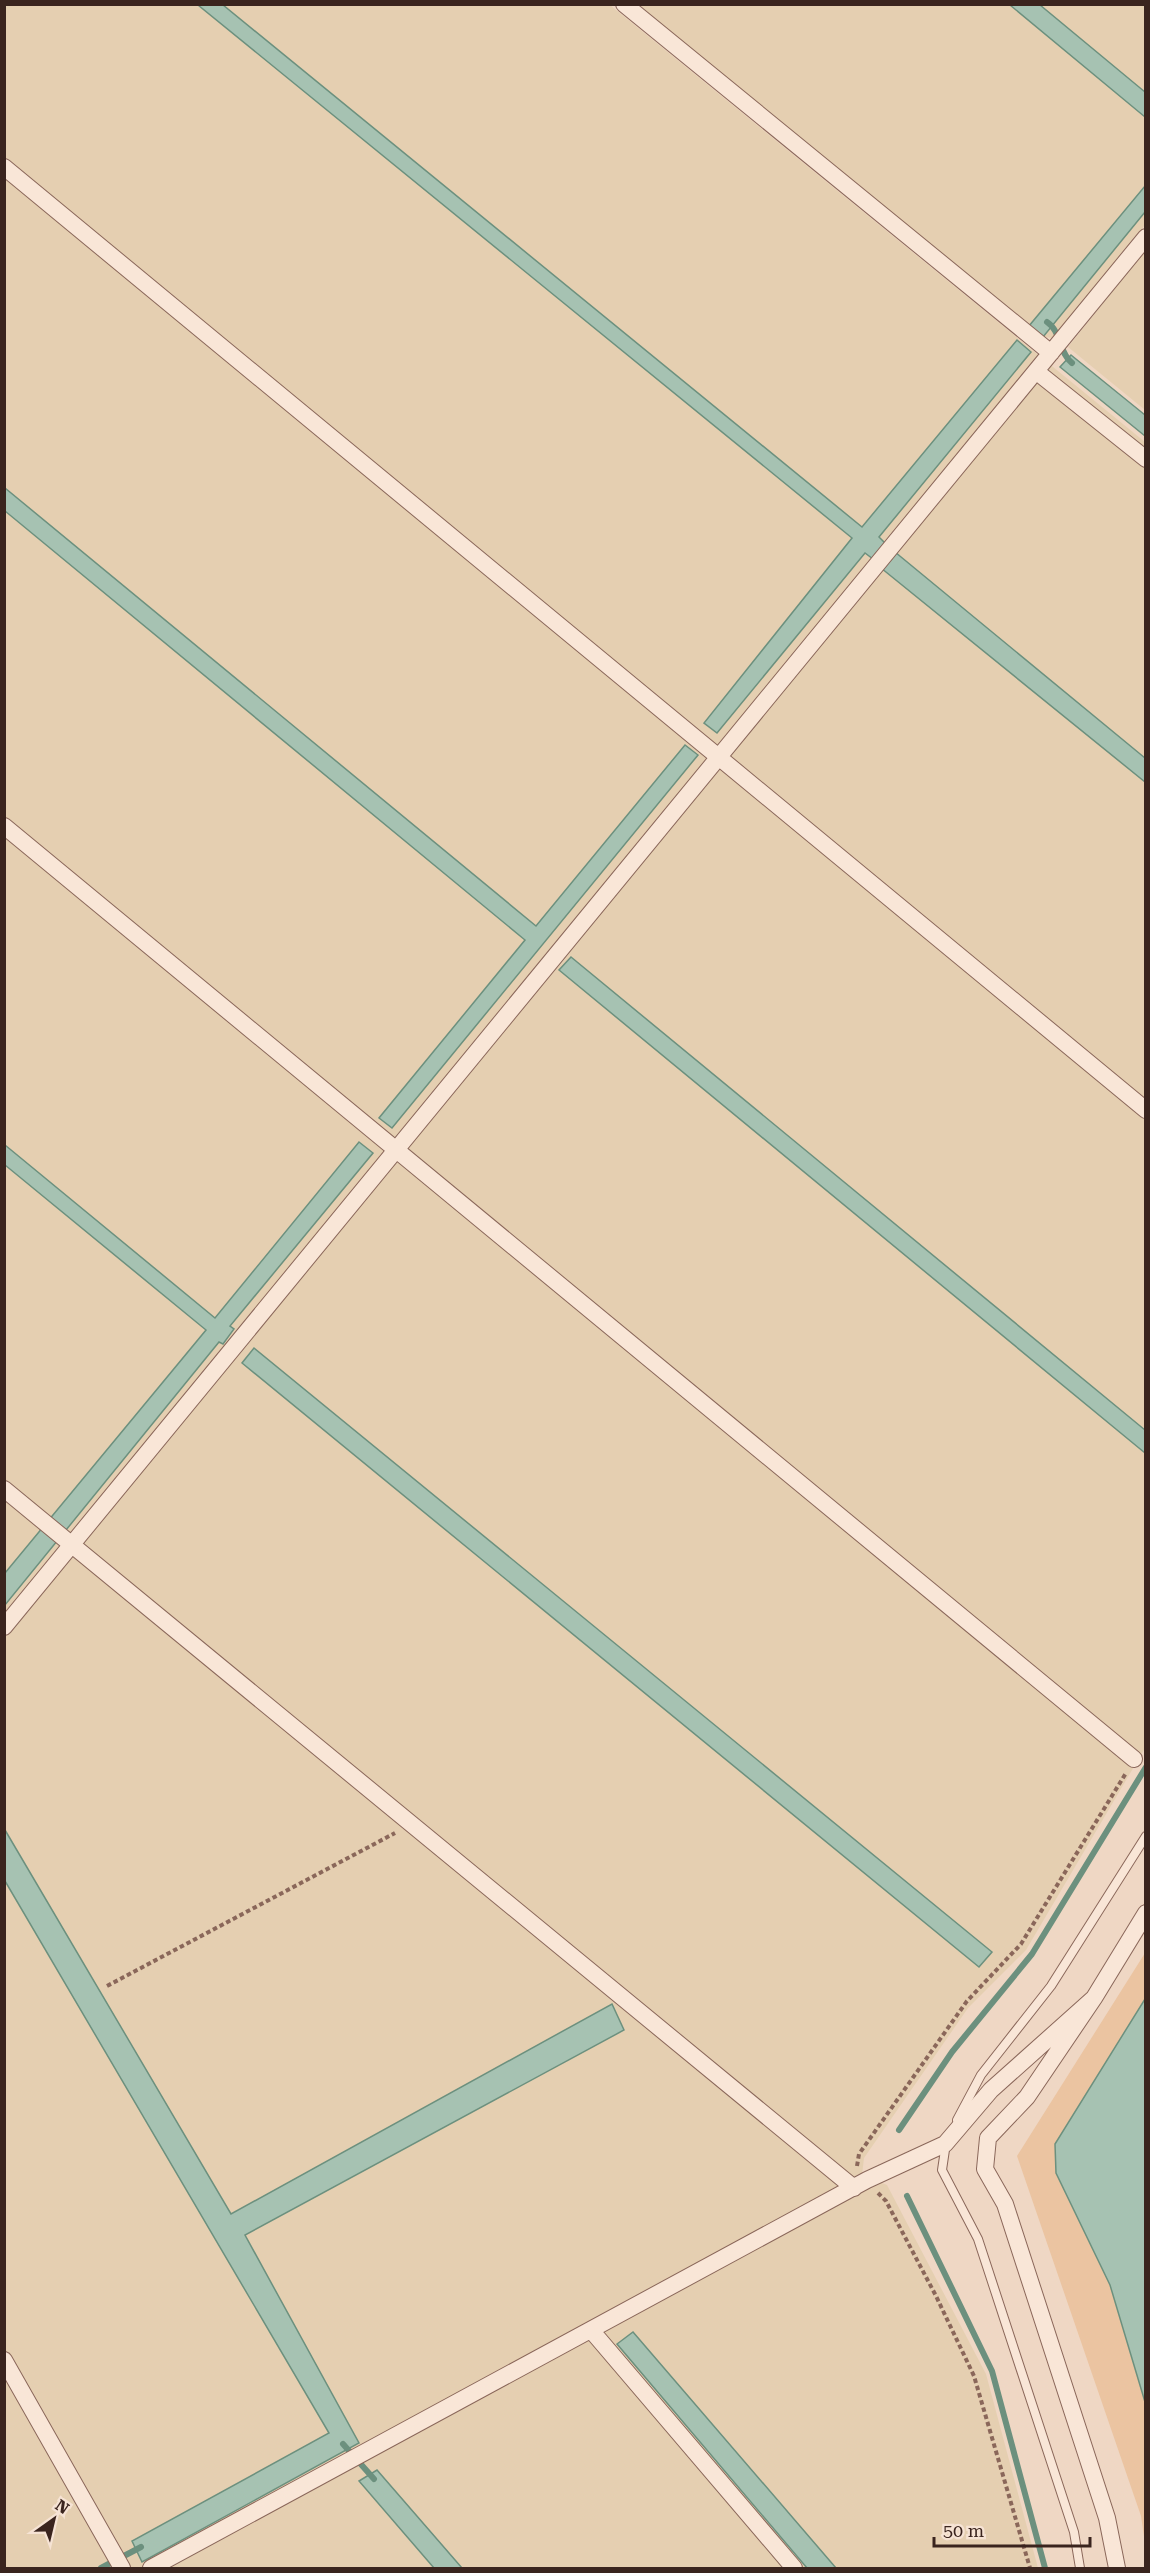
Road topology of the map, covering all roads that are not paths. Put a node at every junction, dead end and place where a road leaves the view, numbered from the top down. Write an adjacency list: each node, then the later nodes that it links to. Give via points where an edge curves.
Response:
1 (624, 4): 4 (street, via 1032,337)
2 (4, 167): 7 (street)
3 (1146, 237): 4 (street)
4 (1057, 346): 5 (street)
5 (1037, 372): 6 (street); 7 (street)
6 (1146, 459)
7 (720, 756): 9 (street); 10 (street)
8 (4, 826): 10 (street)
9 (1146, 1110)
10 (395, 1150): 12 (street); 14 (street)
11 (4, 1489): 12 (street)
12 (71, 1543): 13 (street); 19 (street, via 412,1824)
13 (4, 1627)
14 (1134, 1759)
15 (1146, 1836): 18 (lane, via 1051,1986 981,2075)
16 (1146, 1913): 17 (street)
17 (1094, 1998): 18 (street, via 991,2090); 26 (street, via 1027,2097 988,2138 985,2169 1005,2204 1107,2517)
18 (945, 2144): 19 (street); 25 (lane, via 942,2170 978,2239 1074,2532)
19 (860, 2184): 20 (street)
20 (591, 2330): 23 (street); 24 (street)
21 (4, 2360): 22 (street)
22 (121, 2568)
23 (151, 2568)
24 (794, 2568)
25 (1080, 2568)
26 (1117, 2568)

